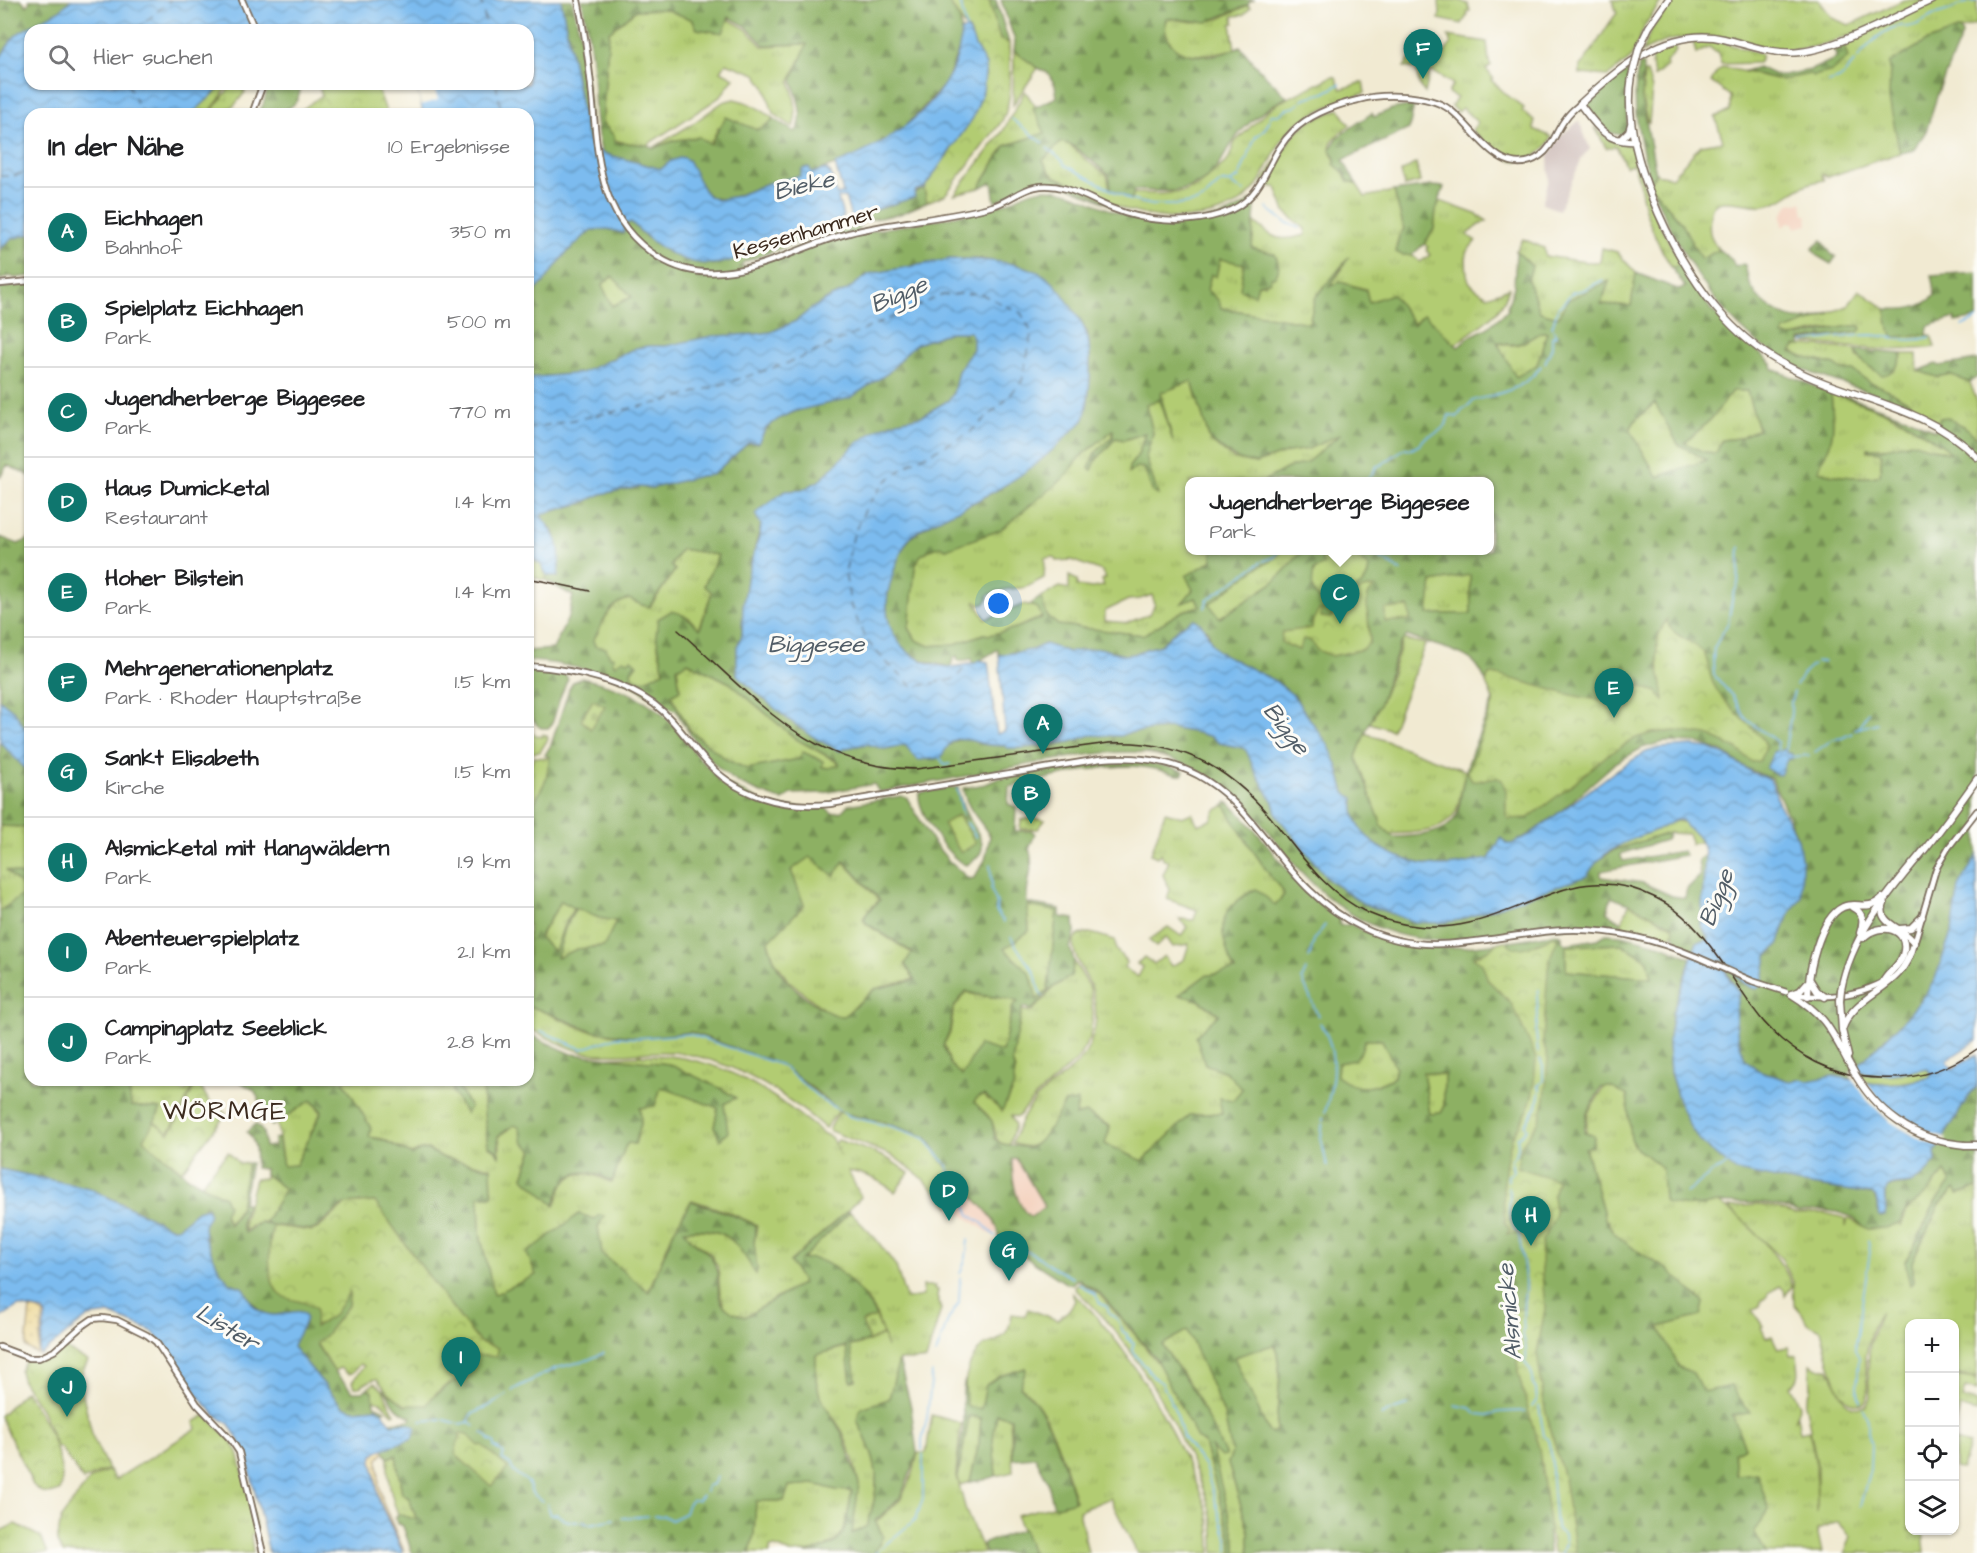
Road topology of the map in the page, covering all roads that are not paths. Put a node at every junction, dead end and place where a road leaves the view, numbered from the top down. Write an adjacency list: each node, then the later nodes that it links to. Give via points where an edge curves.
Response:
1 (242, 0): 5 (main road)
2 (578, 0): 7 (main road, Kessenhammer, via 602,181 611,203 640,244 666,261 686,269 720,273 753,267 849,233 990,207 1039,186 1066,189 1142,217 1176,220 1213,216 1234,209 1252,195 1296,128 1361,99 1387,96 1437,102 1455,114 1495,154 1513,162 1538,158)
3 (1668, 0): 9 (main road, bridge, via 1639,48 1630,90)
4 (1932, 0): 7 (main road, via 1808,51 1774,52 1723,39 1675,40 1638,57)
5 (252, 24)
6 (261, 90): 8 (main road)
7 (1580, 104): 10 (main road)
8 (254, 108)
9 (1632, 121): 11 (main road); 12 (main road)
10 (1611, 138): 11 (main road); 12 (main road)
11 (1622, 138): 12 (main road)
12 (1635, 139): 15 (main road, via 1648,185 1675,246 1716,308 1746,338 1774,359 1807,376 1935,424)
13 (24, 282): 14 (main road)
14 (0, 284)
15 (1977, 457)
16 (534, 667): 27 (main road, bridge, via 589,676 643,697 668,717 721,776 765,800 822,805 1100,759 1156,760 1188,770 1224,792 1315,895 1337,914 1374,933 1404,942 1440,945 1549,932 1591,930 1629,935 1680,950)
17 (1977, 779): 19 (main road)
18 (1977, 811): 21 (main road, via 1936,869)
19 (1888, 895): 20 (main road, via 1870,906); 22 (main road, via 1882,915); 23 (main road)
20 (1851, 906): 23 (main road, via 1863,919); 25 (main road, via 1838,911 1829,921)
21 (1922, 916): 22 (main road, via 1911,928); 24 (main road)
22 (1900, 929): 24 (main road, via 1910,936)
23 (1857, 945): 26 (main road, via 1879,928 1888,928 1901,938 1902,958); 30 (main road, bridge, via 1841,990)
24 (1913, 945): 26 (main road, via 1898,970); 30 (main road, via 1902,971 1850,1013)
25 (1809, 977): 27 (main road, via 1803,989); 28 (main road); 29 (main road)
26 (1883, 982): 29 (main road)
27 (1788, 993): 28 (main road); 31 (main road, via 1820,1014)
28 (1808, 996): 29 (main road)
29 (1825, 997)
30 (1842, 1030): 31 (main road)
31 (1843, 1048): 32 (main road, bridge, via 1871,1098 1893,1119 1929,1138)
32 (1977, 1145)
33 (0, 1347): 34 (main road, via 39,1358 54,1351 82,1326 102,1318 117,1320 152,1338 197,1404 239,1452)
34 (263, 1553)

